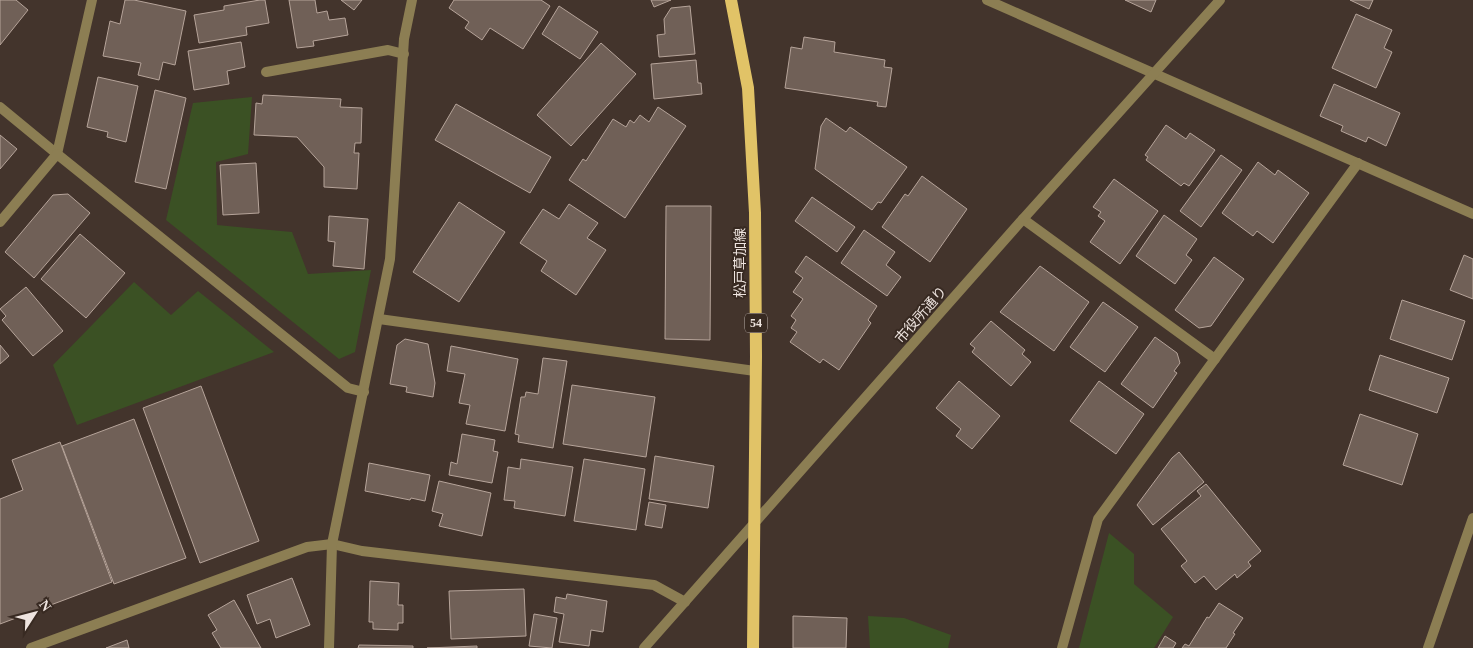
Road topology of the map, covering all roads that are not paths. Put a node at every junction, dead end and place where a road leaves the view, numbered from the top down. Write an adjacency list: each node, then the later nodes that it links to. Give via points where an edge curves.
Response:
1 (92, 0): 10 (street)
2 (412, 0): 6 (street)
3 (731, 0): 17 (main road, 松戸草加線 / 54, via 748,88 755,213)
4 (987, 0): 8 (street)
5 (1220, 0): 8 (street, 市役所通り)
6 (404, 54): 7 (street, via 388,50); 15 (street, via 390,259)
7 (266, 72)
8 (1154, 73): 11 (street); 13 (street, 市役所通り)
9 (0, 107): 10 (street)
10 (57, 154): 14 (street); 18 (street, via 348,388)
11 (1358, 163): 12 (street); 16 (street)
12 (1473, 214)
13 (1023, 219): 16 (street); 20 (street, 市役所通り)
14 (0, 222)
15 (379, 319): 17 (street); 18 (street)
16 (1214, 359): 27 (street, via 1098,519)
17 (756, 371): 20 (main road, 松戸草加線 / 54)
18 (364, 392): 21 (street)
19 (1473, 518): 28 (street)
20 (755, 523): 22 (street, 市役所通り); 26 (main road, 松戸草加線 / 54)
21 (332, 544): 22 (street, via 362,551 654,585); 23 (street, via 307,548); 24 (street)
22 (685, 602): 25 (street, 市役所通り)
23 (30, 648)
24 (329, 648)
25 (644, 648)
26 (753, 648)
27 (1062, 648)
28 (1428, 648)

